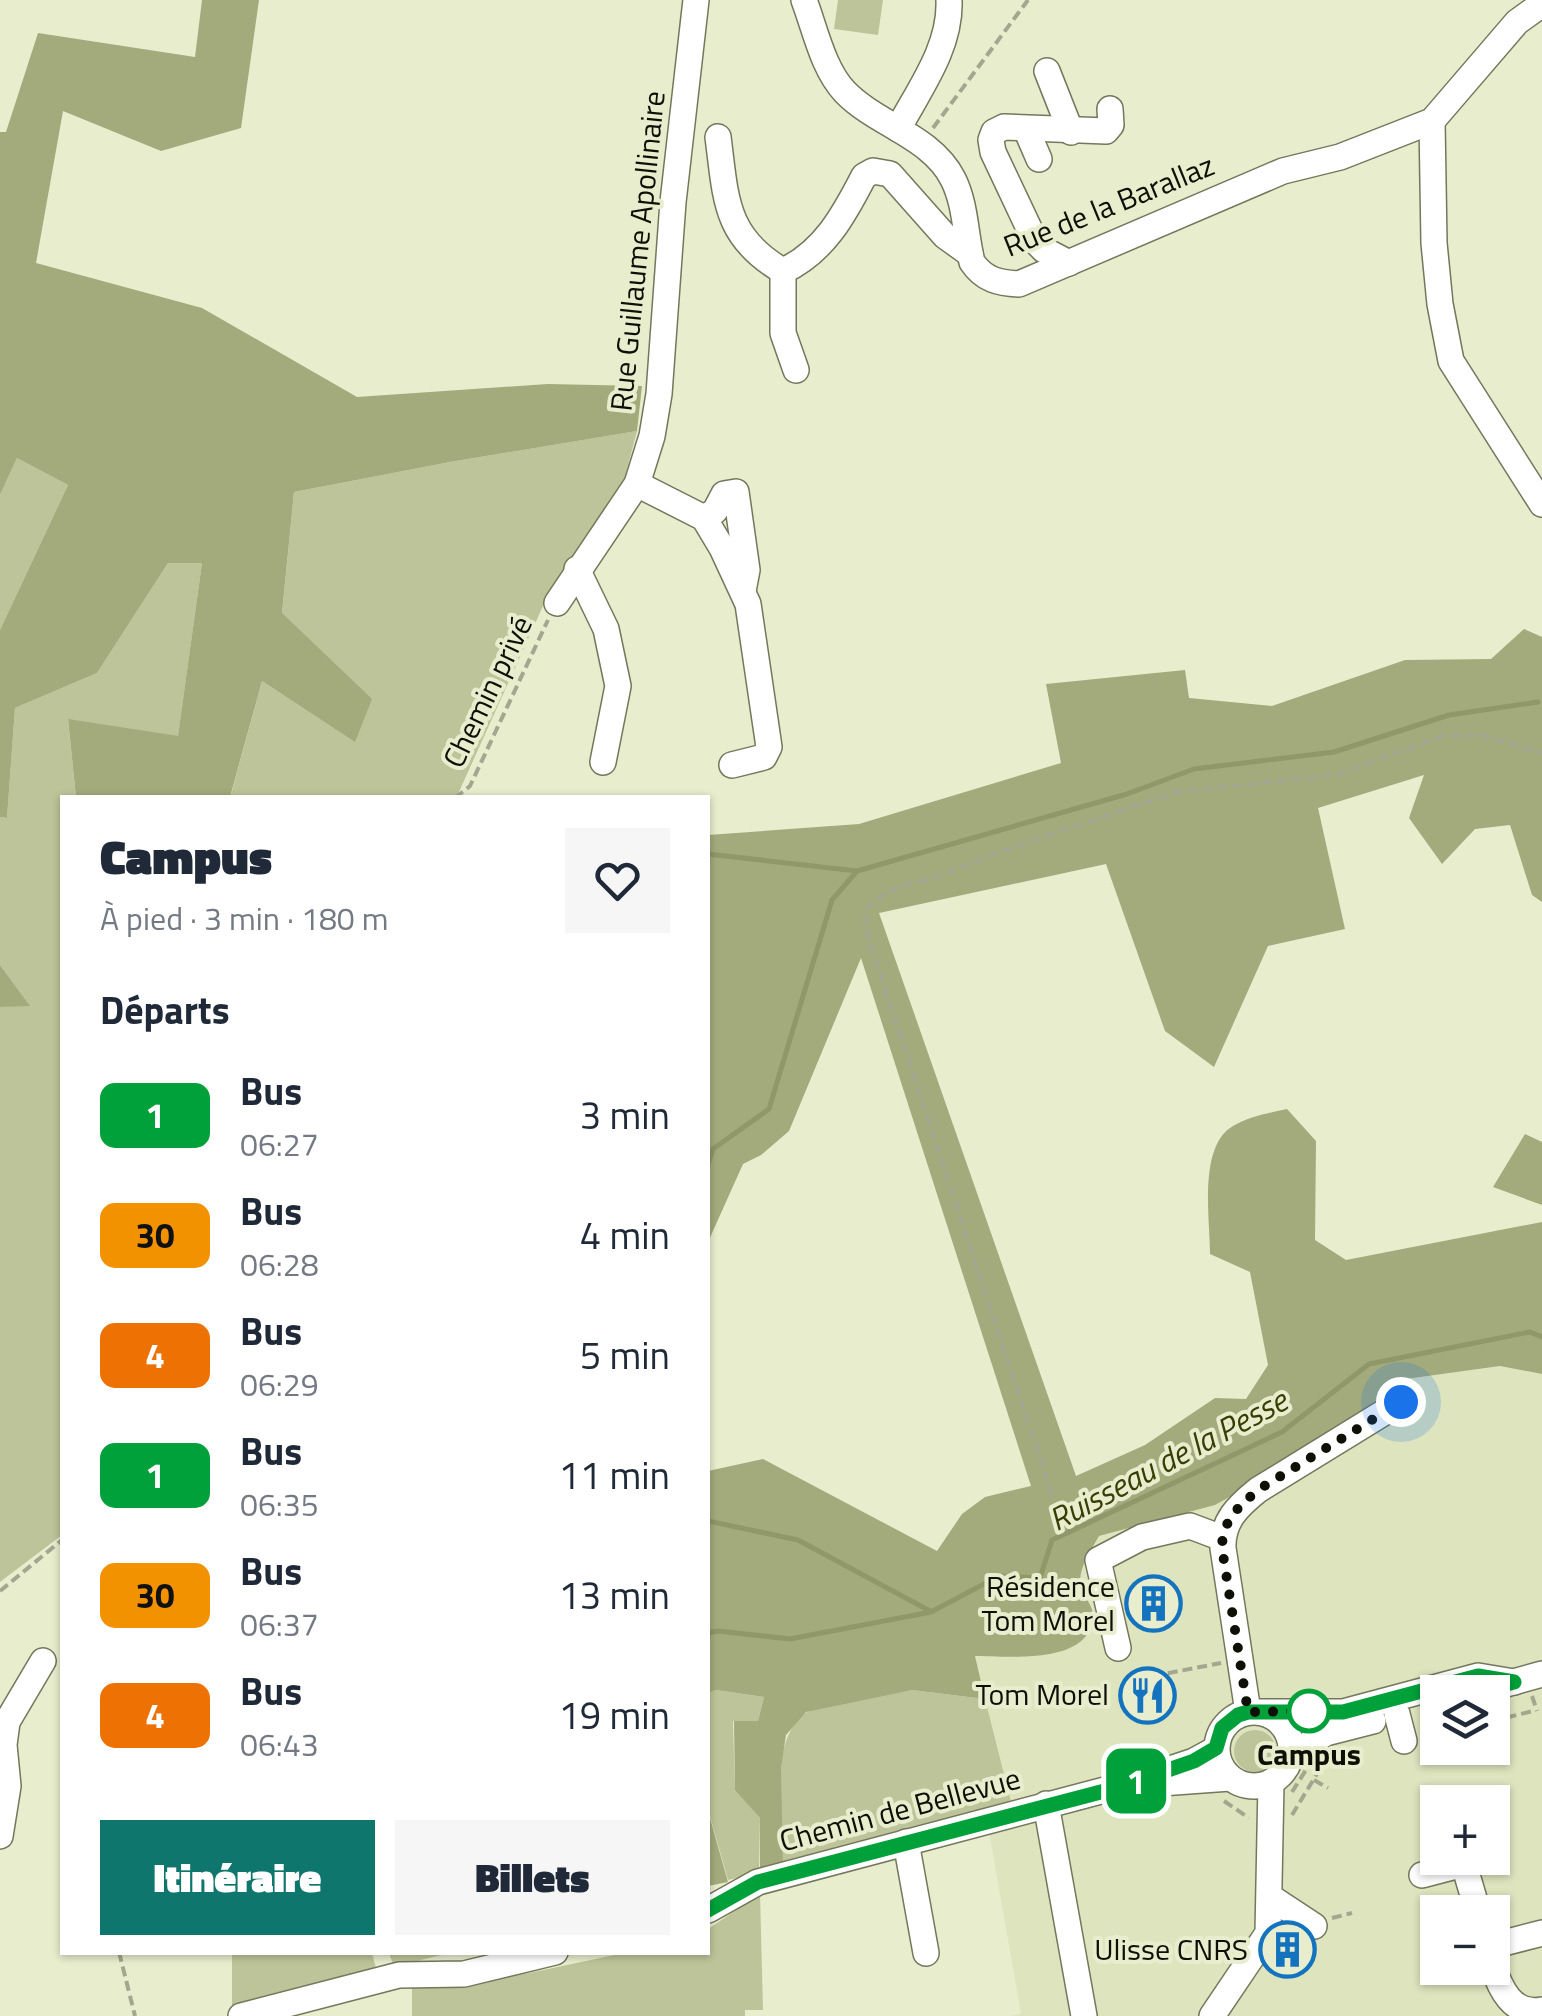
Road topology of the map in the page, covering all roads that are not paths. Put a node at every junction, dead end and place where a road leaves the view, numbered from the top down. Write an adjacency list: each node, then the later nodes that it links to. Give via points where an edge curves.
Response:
1 (696, 0): 17 (street, Rue Guillaume Apollinaire, via 659,394)
2 (804, 0): 10 (street, Rue de la Barallaz, via 842,90)
3 (950, 0): 10 (street, via 950,24)
4 (1542, 4): 7 (street, Rue de la Barallaz, via 1517,22)
5 (1047, 71): 9 (street)
6 (1110, 110): 9 (street, via 1106,132)
7 (1432, 121): 14 (street, Rue de la Barallaz, via 1283,171); 18 (street, via 1434,243 1451,361)
8 (1026, 129): 9 (street); 12 (street); 14 (street, via 994,132 993,152 1035,241)
9 (1072, 132)
10 (909, 136): 13 (street, Rue de la Barallaz, via 952,177)
11 (718, 137): 15 (street, via 728,212 758,256)
12 (1039, 159)
13 (970, 254): 14 (street, Rue de la Barallaz, via 977,270 1000,283 1019,284); 15 (street, via 890,174 873,171 821,246)
14 (1069, 263)
15 (783, 271): 16 (street, via 782,332)
16 (796, 370)
17 (636, 484): 19 (street); 20 (street, Rue Guillaume Apollinaire)
18 (1542, 504)
19 (704, 518): 21 (street); 21 (street, via 724,494 736,492 748,570)
20 (577, 569): 22 (street, Rue Guillaume Apollinaire); 23 (street, via 606,629 618,686)
21 (743, 593): 24 (street, via 769,747 764,757)
22 (557, 603)
23 (603, 762)
24 (732, 765)
25 (1401, 1402): 26 (street, via 1258,1490 1238,1506)
26 (1222, 1538): 27 (street, via 1190,1526 1142,1537 1098,1560); 30 (street)
27 (1118, 1648)
28 (43, 1661): 39 (street, via 8,1722)
29 (1529, 1689): 30 (street, via 1478,1676 1343,1712)
30 (1254, 1712): 32 (street); 34 (street, via 1222,1728)
31 (1420, 1716): 33 (street, via 1401,1728)
32 (1285, 1728): 33 (street); 35 (street)
33 (1330, 1740): 35 (street)
34 (1216, 1748): 36 (street, via 1222,1770); 37 (street, Chemin de Bellevue)
35 (1301, 1758): 36 (street, via 1284,1772)
36 (1249, 1782): 37 (street, Chemin de Bellevue); 41 (street); 41 (street, via 1268,1816)
37 (1116, 1788): 38 (street, Chemin de Bellevue)
38 (1046, 1804): 40 (street, Chemin de Bellevue); 51 (street)
39 (0, 1836)
40 (906, 1842): 42 (street, Chemin de Bellevue, via 758,1882); 46 (street)
41 (1270, 1891): 43 (street); 52 (street, via 1262,1944)
42 (710, 1909)
43 (1314, 1926)
44 (1542, 1933): 45 (street)
45 (1510, 1941)
46 (926, 1954)
47 (543, 1955): 50 (street, via 464,1974 399,1975)
48 (1501, 1985): 49 (street, via 1506,1998 1528,2012)
49 (1542, 2010)
50 (247, 2015)
51 (1084, 2016)
52 (1212, 2016)

